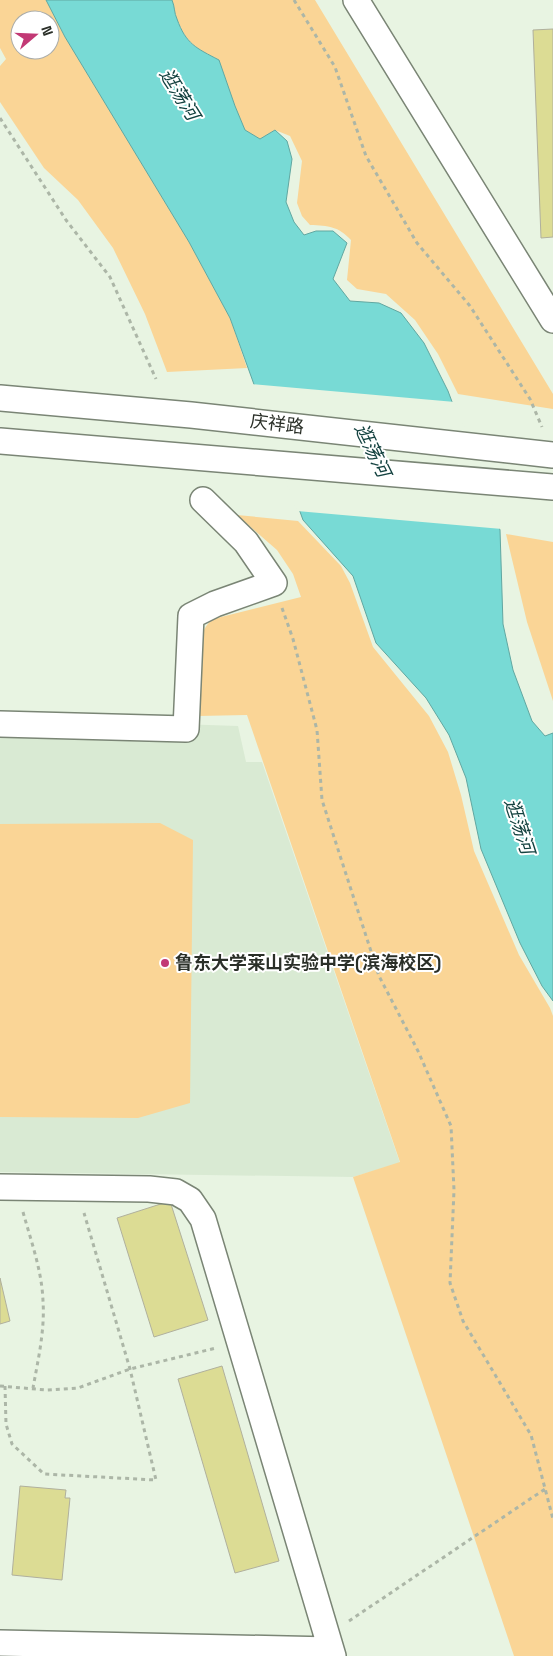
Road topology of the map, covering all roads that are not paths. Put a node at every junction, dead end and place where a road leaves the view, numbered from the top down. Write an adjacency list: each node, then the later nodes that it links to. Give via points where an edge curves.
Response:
1 (356, 0): 2 (street)
2 (553, 320)
3 (0, 398): 5 (street, 庆祥路, via 191,415 517,452)
4 (0, 441): 6 (street)
5 (549, 445)
6 (542, 487)
7 (203, 500): 8 (street, via 246,542 274,583 191,616 186,729)
8 (0, 724)
9 (7, 1187): 11 (street, via 176,1192 190,1200 204,1219)
10 (0, 1643): 11 (street)
11 (332, 1653)

